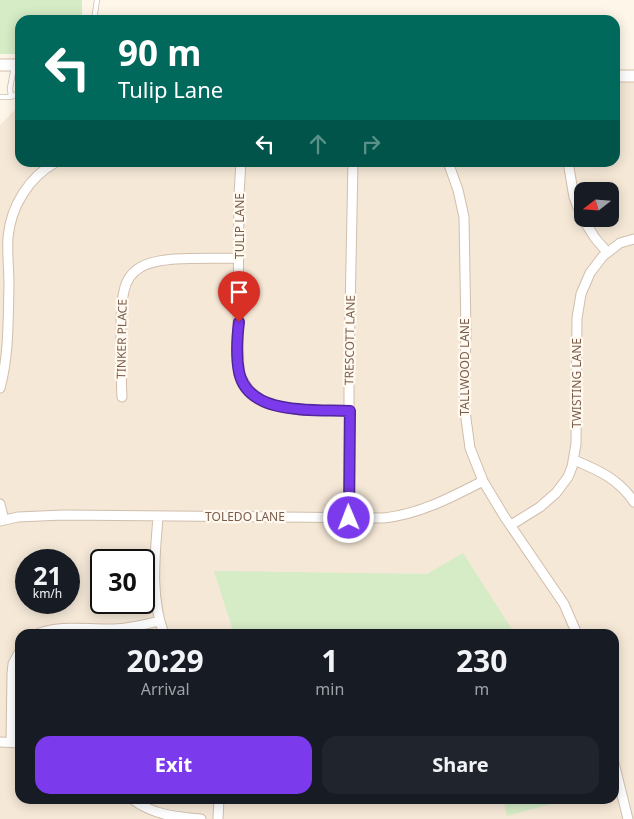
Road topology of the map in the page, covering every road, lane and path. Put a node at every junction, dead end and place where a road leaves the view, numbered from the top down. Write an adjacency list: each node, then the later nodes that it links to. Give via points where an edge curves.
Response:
1 (97, 0): 2 (lane)
2 (95, 15)
3 (0, 65): 4 (main road)
4 (15, 65)
5 (15, 72): 10 (lane)
6 (620, 76): 7 (main road)
7 (634, 76)
8 (15, 95): 10 (lane)
9 (0, 97): 10 (lane)
10 (11, 97)
11 (49, 167): 21 (street, via 24,192 8,235 6,354)
12 (241, 167): 20 (street, TULIP LANE)
13 (353, 167): 23 (street, TRESCOTT LANE)
14 (450, 167): 25 (street, TALLWOOD LANE, via 461,203 465,231 465,419 470,448)
15 (569, 167): 16 (street)
16 (574, 197)
17 (589, 228): 19 (street)
18 (634, 239): 19 (street, TWISTING LANE)
19 (607, 252): 24 (street, TWISTING LANE, via 590,273 580,294)
20 (239, 258): 22 (street, TINKER PLACE, via 151,263 141,266 127,280 121,310); 23 (street, TULIP LANE, via 238,354 243,383 272,405 300,410)
21 (0, 388)
22 (122, 398)
23 (350, 411): 29 (street, TRESCOTT LANE)
24 (574, 460): 26 (street, via 607,475); 31 (street, TWISTING LANE, via 568,477 556,493)
25 (483, 481): 29 (street, TOLEDO LANE, via 409,514); 31 (street, TALLWOOD LANE)
26 (634, 502)
27 (0, 504): 30 (street)
28 (158, 516): 29 (street, TOLEDO LANE); 30 (street, TOLEDO LANE, via 56,515); 32 (street, via 155,585)
29 (349, 518)
30 (2, 520)
31 (511, 526): 37 (street, TALLWOOD LANE, via 564,604)
32 (159, 621): 34 (street); 36 (street)
33 (57, 629): 35 (street)
34 (114, 629)
35 (114, 629)
36 (162, 629)
37 (575, 629)
38 (15, 660): 39 (street, via 12,674)
39 (15, 725)
40 (0, 742): 41 (street)
41 (15, 742)
42 (619, 783): 47 (street)
43 (140, 804): 45 (street, via 164,815)
44 (219, 804): 46 (street)
45 (201, 819)
46 (218, 819)
47 (628, 819)

